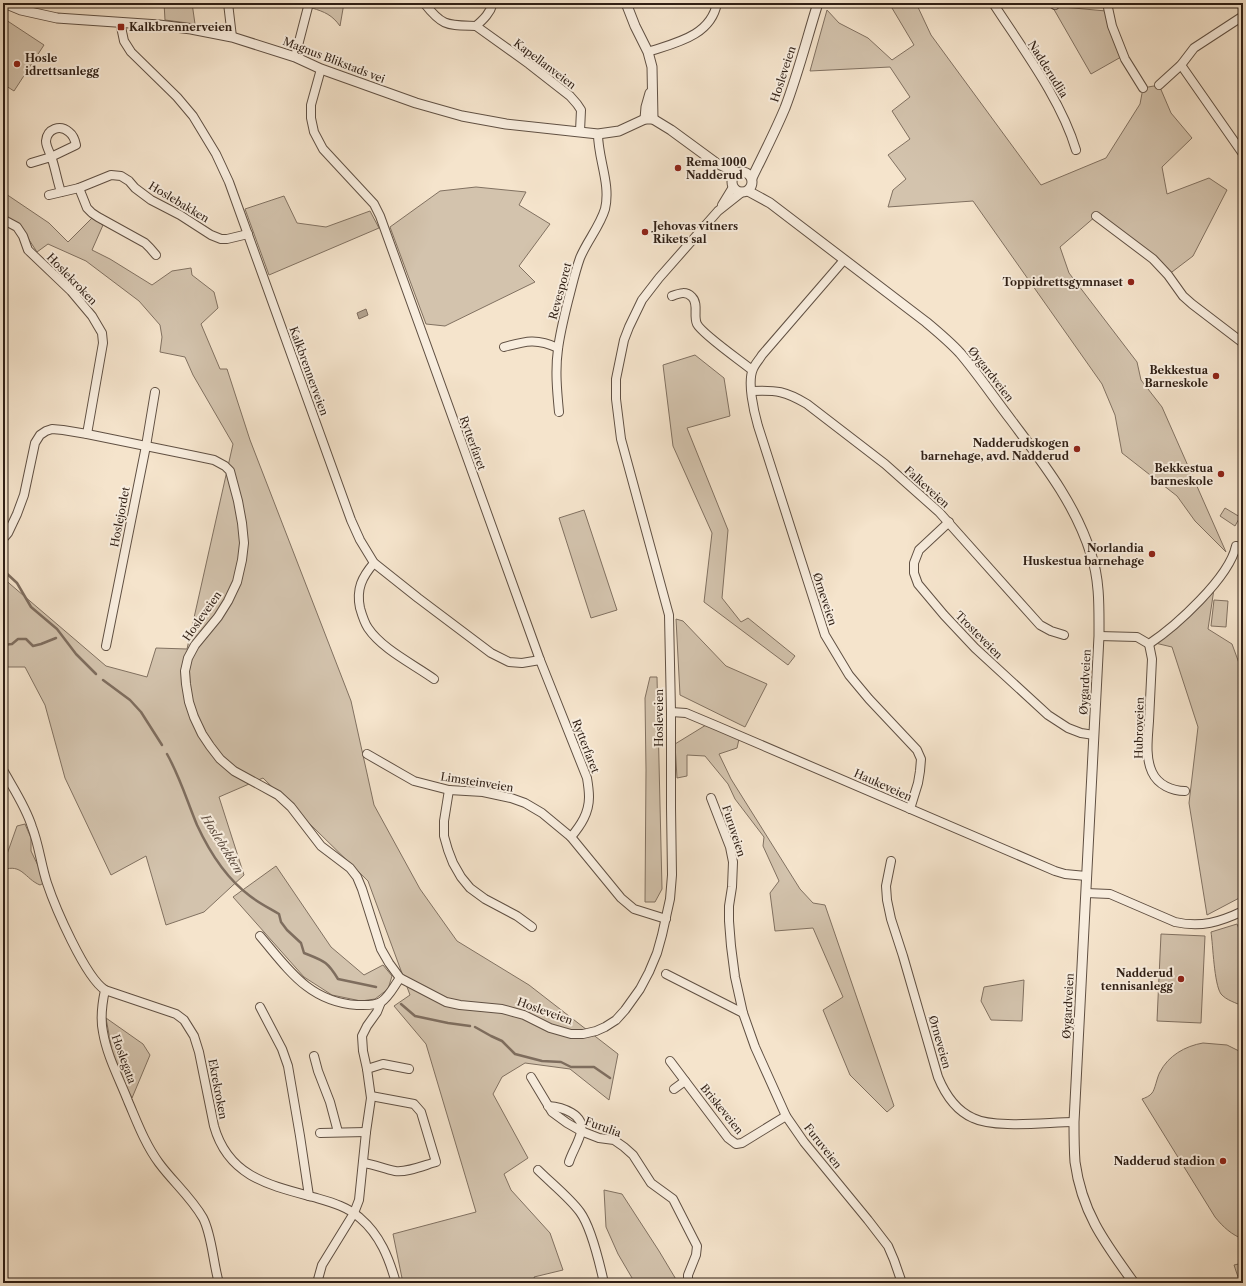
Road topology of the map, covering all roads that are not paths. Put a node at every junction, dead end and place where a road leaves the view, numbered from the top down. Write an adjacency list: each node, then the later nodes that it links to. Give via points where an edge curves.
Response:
1 (4, 3): 12 (street, Magnus Blikstads vei, via 56,18)
2 (228, 3): 14 (street)
3 (309, 3): 16 (street)
4 (424, 3): 13 (street, via 442,22)
5 (493, 3): 13 (street, via 491,10)
6 (626, 3): 15 (street)
7 (717, 3): 15 (street, via 706,26 700,31 674,44)
8 (818, 3): 25 (street, Hosleveien, via 787,103)
9 (992, 3): 24 (street, Nadderudlia, via 1063,114)
10 (1107, 3): 20 (street, via 1112,26 1125,59)
11 (1243, 16): 17 (street, via 1194,48)
12 (120, 22): 14 (street, Magnus Blikstads vei, via 167,26); 38 (street, Kalkbrennerveien, via 124,41 131,52 193,116 216,154)
13 (476, 26): 22 (street, Kapellanveien, via 529,64 578,104 581,110)
14 (232, 37): 16 (street, Magnus Blikstads vei)
15 (648, 52): 21 (street, via 652,67 652,90 646,107)
16 (296, 57): 18 (street, Magnus Blikstads vei)
17 (1180, 65): 19 (street); 26 (street)
18 (321, 69): 22 (street, Magnus Blikstads vei, via 436,110 506,124); 59 (street, Rytterfaret, via 311,105 314,132 323,150 374,204 380,216)
19 (1159, 85)
20 (1143, 88)
21 (649, 119): 23 (street, Magnus Blikstads vei, via 619,131); 28 (street, via 671,130)
22 (580, 132): 23 (street, Magnus Blikstads vei)
23 (598, 134): 44 (street, Revesporet, via 605,174 605,209 575,271)
24 (1076, 150)
25 (765, 151): 28 (street, Hosleveien); 29 (street, Hosleveien)
26 (1243, 154)
27 (31, 163): 32 (street, via 51,157)
28 (736, 178): 29 (street, via 746,172); 31 (street, via 736,190); 35 (street, Hosleveien)
29 (752, 180): 31 (street, via 752,185); 34 (street, Øygardveien)
30 (79, 188): 32 (street, Hoslebakken); 38 (street, Hoslebakken, via 111,175 121,176 151,200 180,214 211,235 227,239); 39 (street, via 87,208 98,217 145,243)
31 (745, 191): 34 (street, Øygardveien); 35 (street, Hosleveien)
32 (61, 192): 33 (street, Hoslebakken)
33 (49, 195)
34 (768, 202): 40 (street, Øygardveien)
35 (718, 211): 61 (street, Hosleveien, via 642,300 624,340 616,379 621,439 669,615)
36 (1096, 216): 42 (street, via 1153,259 1183,296)
37 (4, 220): 49 (street, Hoslekroken, via 17,227 28,250 71,291 92,316 102,333 103,343)
38 (248, 234): 54 (street, Kalkbrennerveien, via 351,520)
39 (156, 255)
40 (844, 260): 45 (street); 56 (street, Øygardveien, via 950,343 975,372 1057,483 1079,521 1092,556 1097,585)
41 (672, 296): 45 (street, via 687,293 694,298 697,325)
42 (1243, 343)
43 (504, 347): 44 (street, via 529,341)
44 (558, 348): 48 (street, Revesporet, via 556,366)
45 (752, 370): 46 (street, Ørneveien)
46 (752, 391): 51 (street, Falkeveien, via 775,390 794,396 807,404 885,464); 68 (street, Ørneveien, via 752,405 758,426 825,635 849,675 917,750 921,759 918,783)
47 (155, 392): 50 (street, Hoslejordet)
48 (559, 412)
49 (87, 434): 50 (street, Hosleveien); 52 (street, Hosleveien, via 52,429 40,435 35,443 24,495)
50 (146, 446): 58 (street, Hoslejordet); 78 (street, Hosleveien, via 214,460 225,466 230,471 238,501 244,543 237,582 218,617 195,645 185,671 189,702 197,723 220,759 234,771 278,795 291,807 321,846 350,868 362,889 381,949)
51 (949, 522): 55 (street, Falkeveien, via 1040,625); 62 (street, Trosteveien, via 919,550 914,563 918,584 975,648 1048,715 1068,728)
52 (3, 539)
53 (1236, 546): 57 (street, via 1224,570 1196,606)
54 (374, 563): 59 (street, Kalkbrennerveien, via 491,653 509,662); 60 (street, via 365,574 358,592 362,616 367,627 389,649)
55 (1064, 635)
56 (1099, 636): 57 (street, via 1137,637); 62 (street, Øygardveien)
57 (1149, 644): 66 (street, Hubroveien, via 1152,659 1148,756 1157,781 1177,791)
58 (106, 646)
59 (540, 660): 69 (street, Rytterfaret, via 587,778 589,798 585,816)
60 (434, 679)
61 (671, 712): 68 (street, Haukeveien, via 686,713); 74 (street, Hosleveien, via 672,875)
62 (1094, 735): 71 (street, Øygardveien)
63 (367, 754): 65 (street, Limsteinveien, via 414,781)
64 (3, 770): 79 (street, via 32,826 47,882 65,926 95,981)
65 (449, 790): 69 (street, Limsteinveien, via 482,792 525,803 542,812); 75 (street, via 444,836 453,863 461,877 470,888 485,899)
66 (1185, 790)
67 (711, 798): 82 (street, Furuveien, via 730,847 733,862 729,921 735,977)
68 (910, 809): 71 (street, Haukeveien, via 1055,871)
69 (571, 837): 74 (street, Limsteinveien, via 621,898 634,909)
70 (891, 861): 92 (street, Ørneveien, via 886,886 891,919 938,1077 950,1100 971,1118 981,1122)
71 (1086, 876): 72 (street, Øygardveien)
72 (1086, 893): 73 (street, via 1110,894 1184,924 1214,923); 92 (street, Øygardveien)
73 (1243, 912)
74 (666, 918): 78 (street, Hosleveien, via 649,972 625,1010 605,1027 583,1034 571,1034 550,1028 524,1015 502,1009 446,1002)
75 (532, 927)
76 (260, 936): 80 (street, via 298,980 312,991 350,1004 372,1005)
77 (666, 974): 82 (street)
78 (400, 978): 80 (street)
79 (105, 990): 100 (street, Ekrekroken, via 176,1014 184,1020 194,1036 199,1052 217,1137 228,1156 247,1174); 102 (street, Hoslegata, via 101,1017 103,1032 117,1075 155,1157 191,1200 203,1219)
80 (381, 1002): 85 (street, via 362,1036)
81 (260, 1008): 100 (street, via 288,1066)
82 (743, 1013): 91 (street, Furuveien, via 755,1047)
83 (314, 1056): 94 (street)
84 (670, 1061): 88 (street, Briskeveien)
85 (367, 1069): 86 (street, via 383,1064); 90 (street)
86 (409, 1069)
87 (531, 1077): 93 (street, Furulia, via 552,1112)
88 (685, 1081): 89 (street, Briskeveien); 91 (street, Briskeveien, via 728,1138 736,1144 742,1143)
89 (674, 1089)
90 (371, 1096): 95 (street); 98 (street, via 416,1105 421,1112 436,1162 403,1171)
91 (786, 1116): 107 (street, Furuveien, via 888,1246)
92 (1074, 1122): 108 (street, Øygardveien, via 1075,1163 1082,1193 1102,1238)
93 (581, 1131): 97 (street); 106 (street, Furulia, via 599,1138 614,1140 624,1146 651,1183 676,1203 697,1246)
94 (338, 1132): 95 (street); 96 (street)
95 (366, 1132): 98 (street)
96 (320, 1133)
97 (569, 1162)
98 (363, 1163): 101 (street, via 359,1200)
99 (538, 1170): 105 (street, via 584,1218)
100 (309, 1196): 101 (street, Ekrekroken, via 331,1202)
101 (354, 1213): 103 (street, via 322,1265); 104 (street, Ekrekroken, via 367,1224 381,1243)
102 (219, 1283)
103 (317, 1283)
104 (396, 1283)
105 (604, 1283)
106 (687, 1283)
107 (902, 1283)
108 (1134, 1283)

